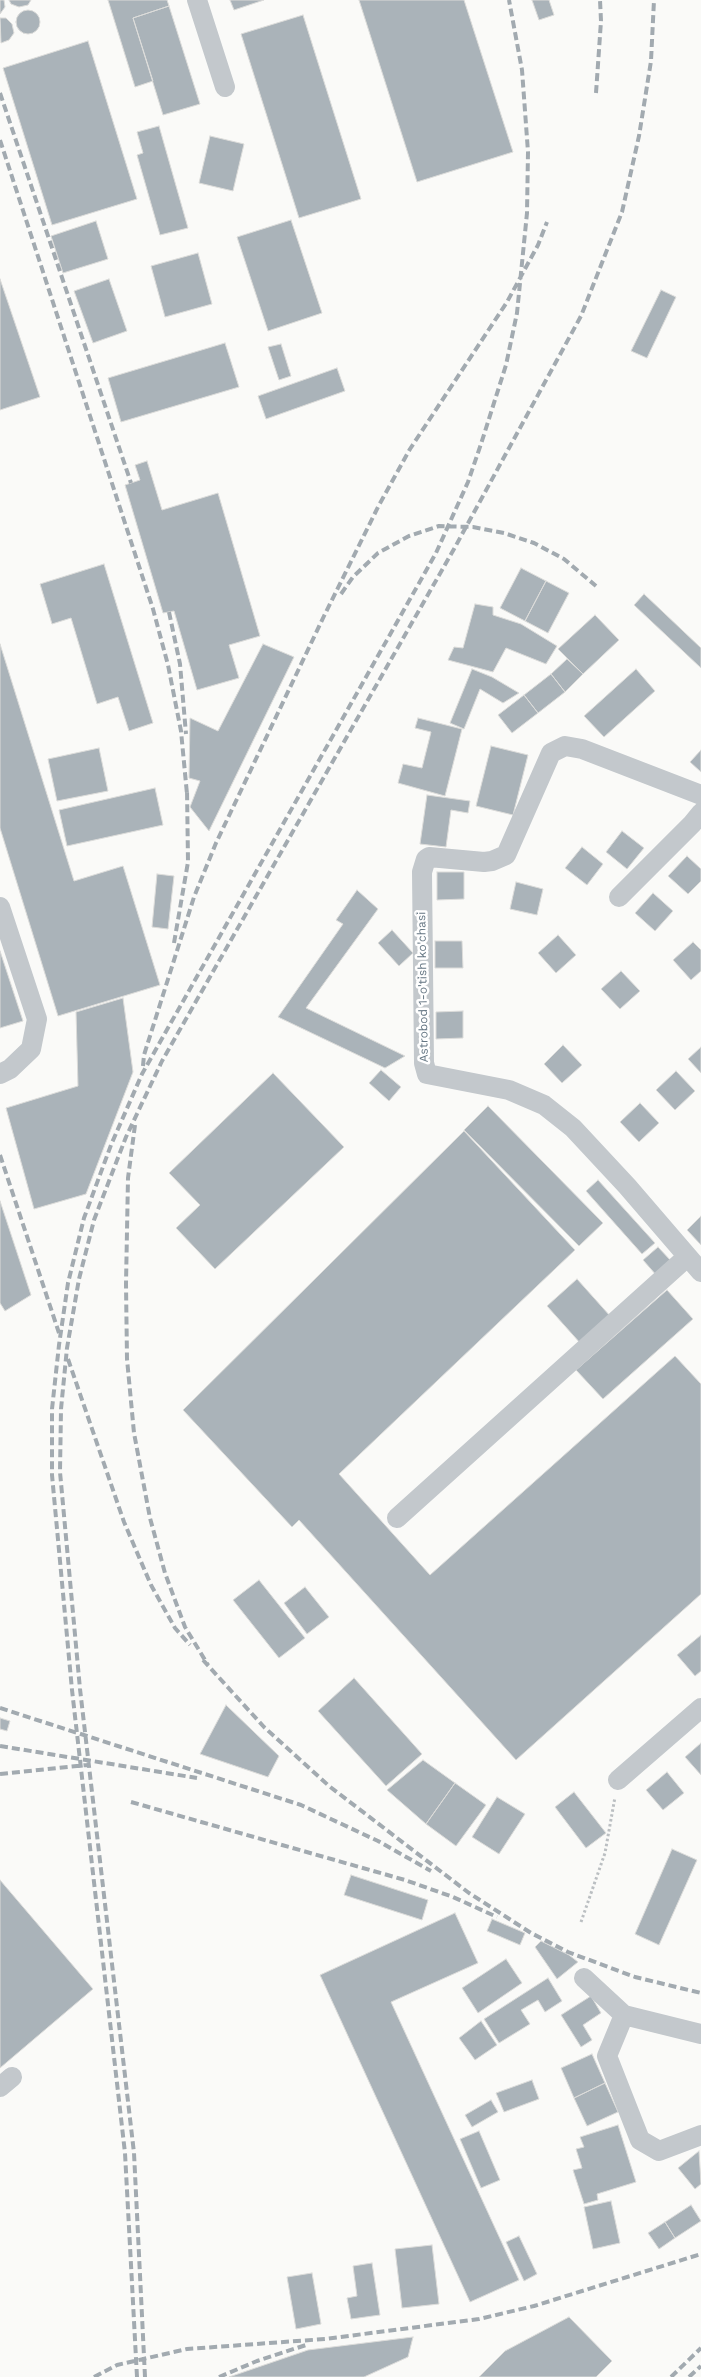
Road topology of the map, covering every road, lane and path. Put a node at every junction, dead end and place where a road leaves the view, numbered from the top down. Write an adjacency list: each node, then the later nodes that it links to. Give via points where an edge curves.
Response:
1 (197, 0): 2 (street)
2 (225, 87)
3 (701, 794): 8 (street, Astrobod 1-o'tish ko'chasi, via 582,749 565,746 551,753 506,855 484,862 435,856 426,859 422,872 424,1068 427,1074 509,1090 544,1105 573,1128)
4 (701, 813): 5 (street)
5 (619, 897)
6 (0, 907): 7 (street, via 37,1019 31,1049 10,1070)
7 (0, 1074)
8 (687, 1258): 9 (street, Astrobod 1-o'tish ko'chasi); 10 (street)
9 (701, 1272)
10 (397, 1518)
11 (701, 1708): 12 (street)
12 (618, 1780): 13 (path, via 605,1852)
13 (581, 1922)
14 (584, 1978): 15 (street)
15 (624, 2015): 16 (street); 17 (street, via 607,2056 640,2140 659,2151)
16 (701, 2034)
17 (701, 2135)

